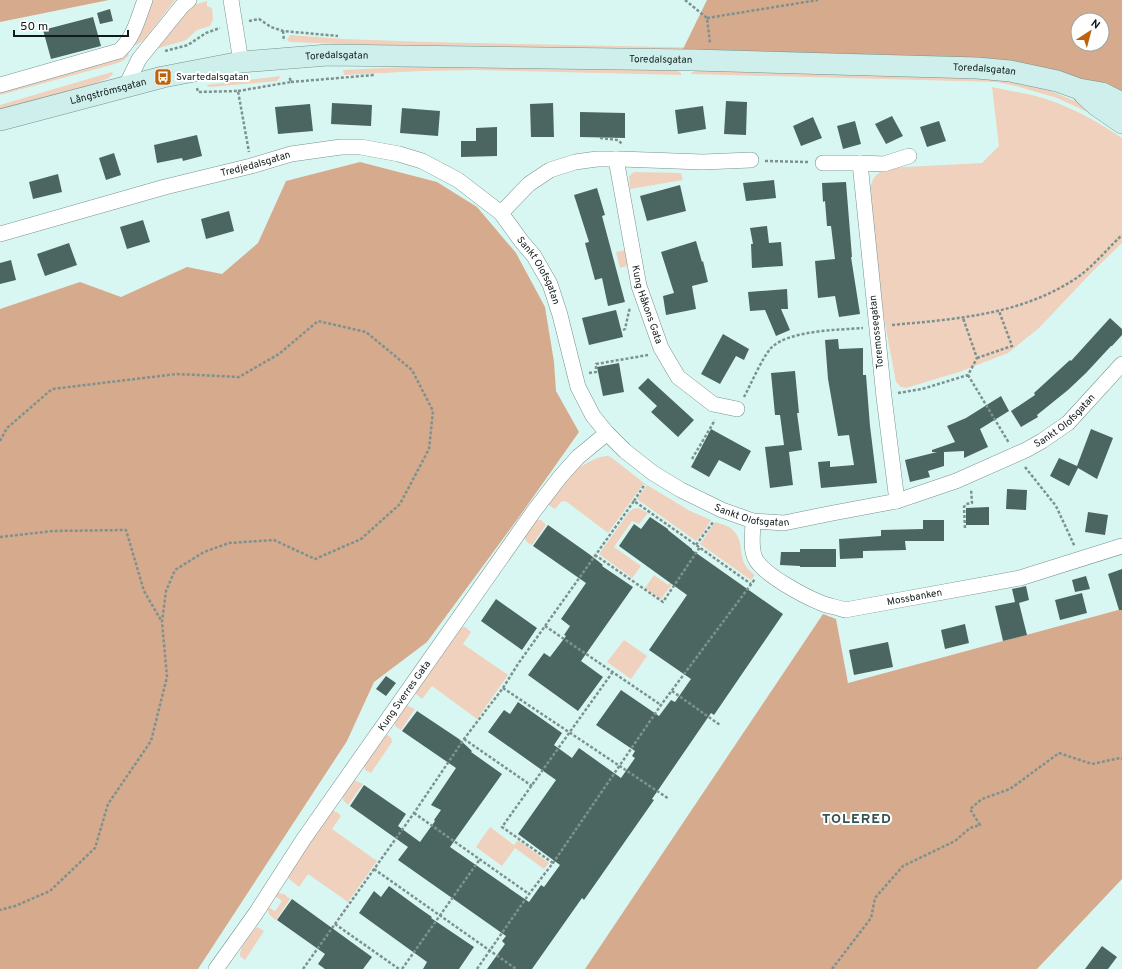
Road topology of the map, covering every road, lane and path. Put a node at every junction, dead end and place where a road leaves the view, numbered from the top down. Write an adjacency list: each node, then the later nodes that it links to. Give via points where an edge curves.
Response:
1 (145, 0): 13 (street, via 132,36 119,51)
2 (189, 0): 14 (street, via 139,59)
3 (231, 0): 9 (street)
4 (685, 0): 6 (path)
5 (818, 0): 6 (path)
6 (707, 18): 8 (path)
7 (188, 45): 10 (path)
8 (711, 46)
9 (241, 62): 10 (street, Långströmsgatan); 15 (street, Toredalsgatan, via 328,55 954,67 1023,73 1057,80)
10 (194, 72): 14 (street, Långströmsgatan, via 163,77); 25 (path, via 198,92 238,91)
11 (379, 75): 12 (path)
12 (290, 82)
13 (0, 85)
14 (125, 88): 17 (street, Långströmsgatan)
15 (1079, 89): 16 (street, Toredalsgatan, via 1102,94); 18 (street, Toredalsgatan, via 1096,105)
16 (1122, 103)
17 (0, 120)
18 (1122, 123)
19 (600, 138): 20 (path, via 618,140)
20 (619, 152): 22 (street, via 703,162); 26 (street, via 550,170 529,184); 32 (street, Kung Håkons Gata, via 640,286)
21 (909, 156): 24 (street, via 884,164)
22 (751, 160): 23 (path)
23 (823, 163): 24 (street)
24 (860, 164): 31 (street, Toremossegatan)
25 (251, 166): 26 (street, Tredjedalsgatan, via 291,154 341,147 361,147 399,154 422,161 458,180); 27 (street, Tredjedalsgatan, via 165,187)
26 (501, 213): 35 (street, Sankt Olofsgatan, via 534,256 550,284)
27 (0, 234)
28 (1122, 235): 29 (path, via 1076,278 1046,294)
29 (999, 311): 30 (path); 33 (path, via 1012,346)
30 (964, 318): 31 (path); 33 (path)
31 (876, 327): 37 (street, Toremossegatan); 38 (path, via 801,334 776,344)
32 (663, 352): 35 (path, via 596,364 596,372); 38 (street, Kung Håkons Gata, via 678,377 713,404)
33 (977, 358): 36 (path)
34 (1122, 364): 41 (street, Sankt Olofsgatan, via 1068,423)
35 (575, 375): 39 (street, Sankt Olofsgatan, via 578,388 593,416)
36 (968, 375): 37 (path); 41 (path)
37 (884, 397): 44 (street, Toremossegatan)
38 (730, 407): 42 (path)
39 (607, 433): 45 (street, Sankt Olofsgatan, via 653,473); 78 (street, Kung Sverres Gata, via 578,457 534,511 303,840)
40 (0, 441): 56 (path, via 7,428 52,389 177,374 239,377 279,354 318,321 366,332 412,370 433,411 429,449 400,504 361,539 315,559 274,540 229,543 204,552 175,570 166,590)
41 (1016, 455): 43 (street, Sankt Olofsgatan); 53 (path, via 1056,506)
42 (692, 459)
43 (968, 476): 44 (street, Sankt Olofsgatan); 47 (path, via 972,502 964,506)
44 (897, 501): 46 (street, Sankt Olofsgatan, via 784,523)
45 (722, 510): 46 (street, Sankt Olofsgatan); 49 (path)
46 (753, 521): 54 (street, Mossbanken, via 752,543 755,557)
47 (965, 528)
48 (0, 537): 56 (path, via 52,531 126,530 144,591)
49 (696, 545): 51 (path); 52 (path, via 634,501)
50 (1122, 546): 53 (street, Mossbanken)
51 (700, 547): 52 (path, via 663,602); 55 (path)
52 (595, 555): 57 (path)
53 (1080, 560): 54 (street, Mossbanken, via 1020,578 845,610 820,603)
54 (764, 570): 55 (path)
55 (751, 584): 60 (path)
56 (162, 622): 74 (path, via 167,677 151,742 108,804 95,848 50,891)
57 (545, 626): 58 (path); 59 (path)
58 (612, 673): 61 (path); 63 (path)
59 (503, 688): 63 (path); 64 (path)
60 (672, 691): 61 (path); 62 (path)
61 (661, 705): 66 (path)
62 (720, 725)
63 (570, 732): 66 (path); 67 (path)
64 (464, 739): 67 (path); 69 (path)
65 (1122, 759): 83 (path, via 1092,764 1059,753 1010,789 982,799 970,809 980,825 970,828 955,841 904,866 875,898 871,918)
66 (619, 765): 68 (path); 71 (path)
67 (532, 786): 71 (path, via 502,827)
68 (669, 799)
69 (414, 813): 70 (path); 72 (path)
70 (480, 859): 73 (path); 75 (path)
71 (552, 863): 73 (path)
72 (374, 869): 75 (path); 76 (path)
73 (529, 894): 77 (path)
74 (0, 910)
75 (440, 915): 77 (path); 80 (path)
76 (335, 924): 79 (path); 80 (path)
77 (490, 950): 81 (path); 82 (path)
78 (216, 969)
79 (303, 969)
80 (400, 969)
81 (477, 969)
82 (516, 969)
83 (832, 969)

